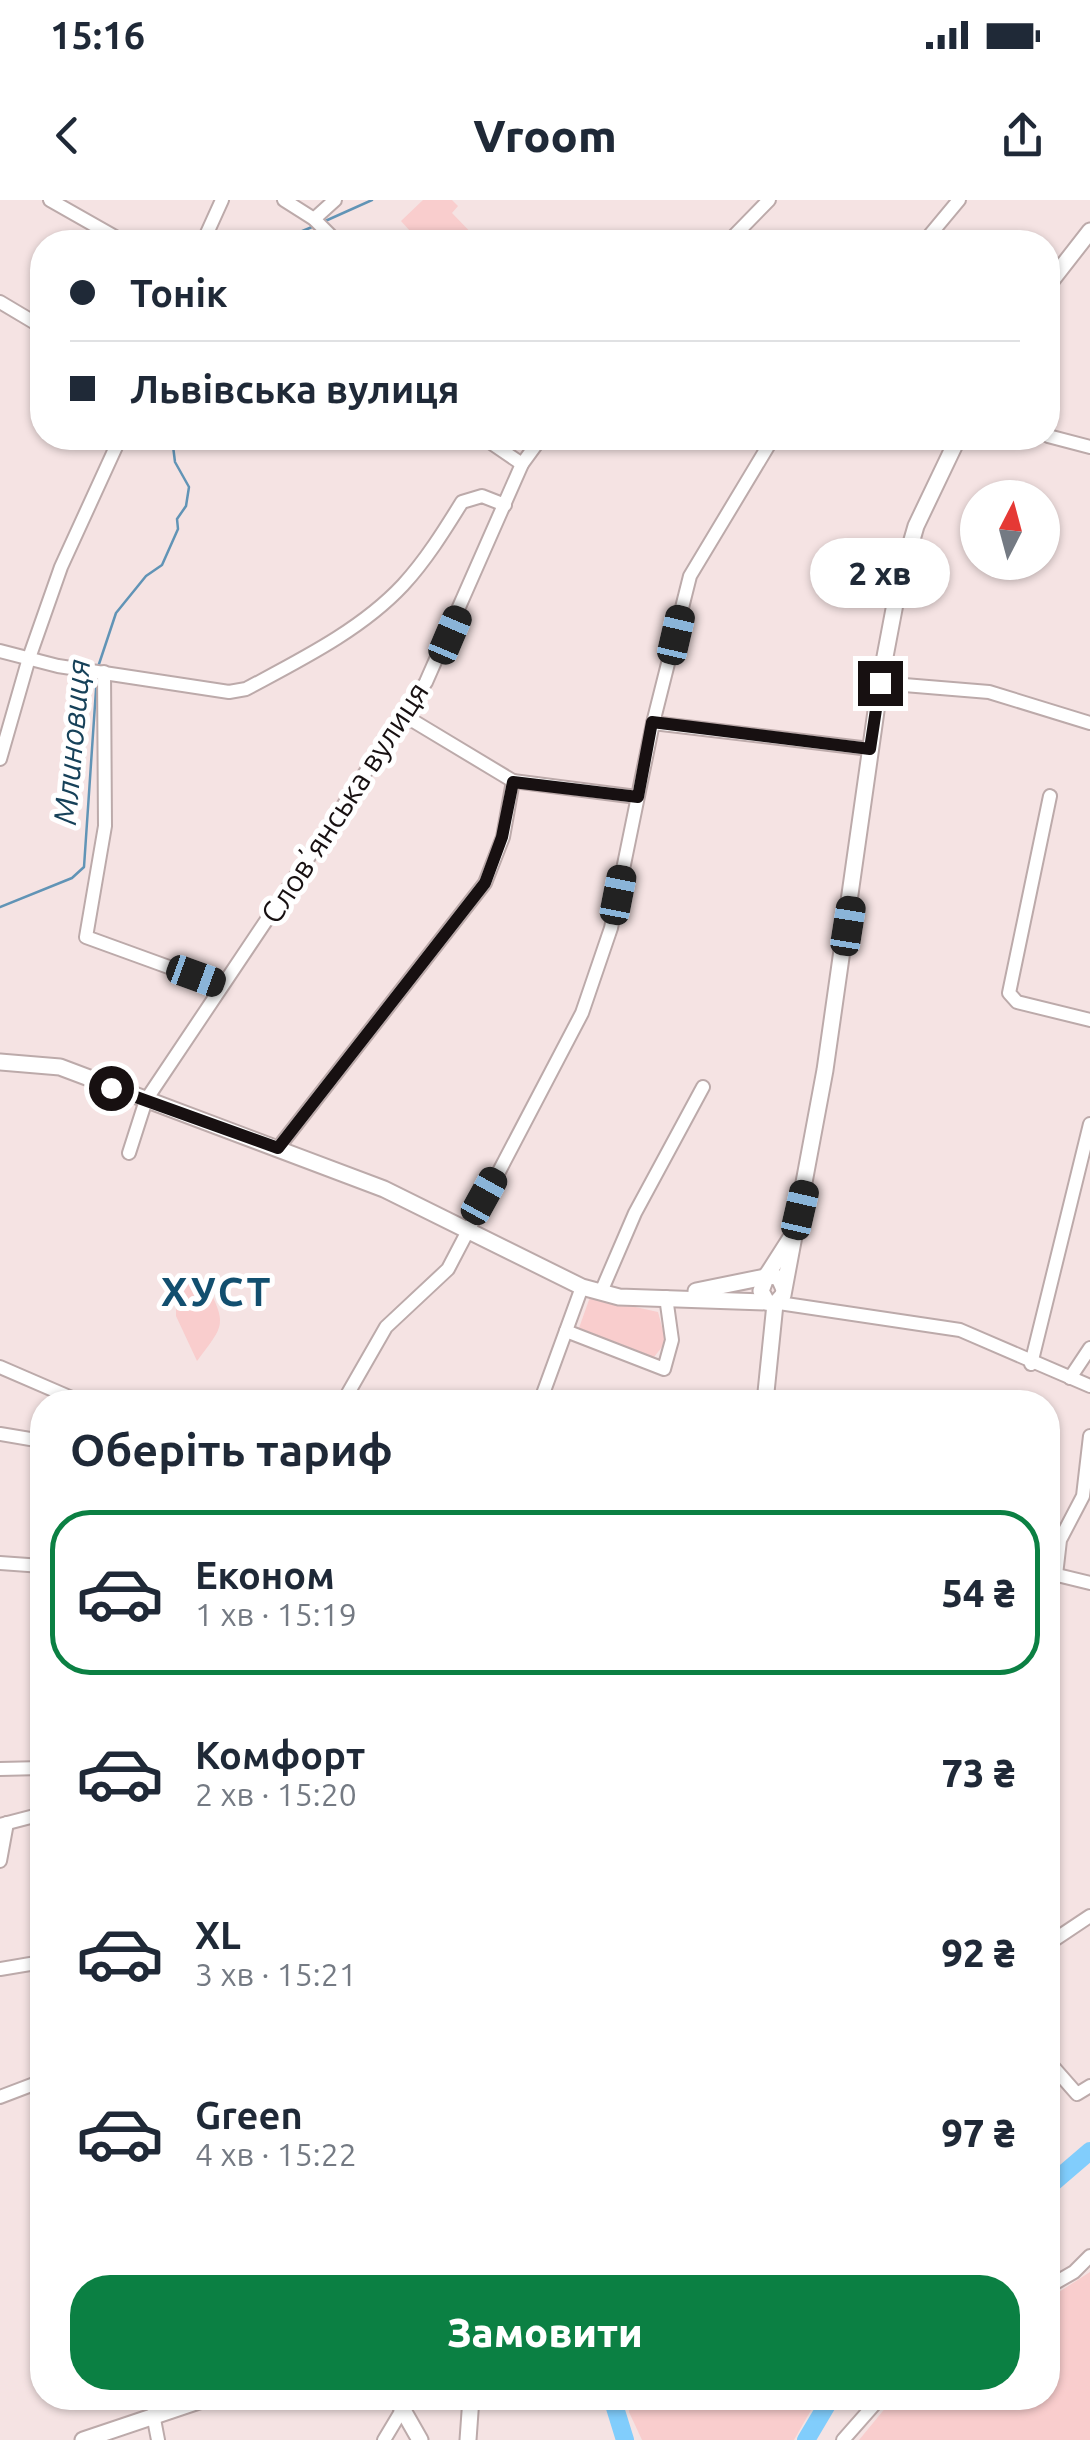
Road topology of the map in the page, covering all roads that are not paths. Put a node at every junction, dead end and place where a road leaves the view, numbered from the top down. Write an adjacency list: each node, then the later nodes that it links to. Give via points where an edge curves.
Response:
1 (50, 200): 8 (street)
2 (222, 200): 9 (street)
3 (284, 200): 7 (street)
4 (334, 200): 7 (street)
5 (768, 200): 11 (street)
6 (959, 200): 12 (street)
7 (314, 219): 10 (street)
8 (103, 230)
9 (208, 230)
10 (324, 230)
11 (739, 230)
12 (934, 230)
13 (1090, 231): 14 (main road)
14 (1060, 270)
15 (0, 302): 16 (street)
16 (30, 320)
17 (1060, 439): 18 (street)
18 (1090, 447)
19 (115, 450): 27 (street)
20 (502, 450): 24 (street)
21 (532, 450): 24 (street, Словʼянська вулиця)
22 (766, 450): 31 (street, via 690,576)
23 (952, 450): 29 (main road, via 916,526)
24 (522, 464): 25 (street, Словʼянська вулиця)
25 (505, 506): 28 (street, via 482,496 462,502 391,597 246,689); 30 (street, Словʼянська вулиця, via 450,635)
26 (0, 651): 27 (street)
27 (28, 658): 28 (street); 34 (street)
28 (104, 672): 38 (street, via 104,826 86,937)
29 (880, 683): 32 (street, via 989,692); 33 (main road)
30 (405, 716): 35 (street); 38 (street, Словʼянська вулиця)
31 (652, 722): 33 (street); 37 (street)
32 (1090, 723)
33 (870, 749): 47 (main road, via 851,909)
34 (0, 759)
35 (513, 782): 37 (street); 44 (street, via 494,865 479,892)
36 (1050, 796): 39 (street, via 1009,987 1016,1002)
37 (638, 797): 46 (street, via 611,928 582,1012)
38 (222, 986): 42 (street, Словʼянська вулиця)
39 (1090, 1020)
40 (0, 1062): 42 (main road, via 60,1067)
41 (702, 1088): 50 (street)
42 (146, 1100): 44 (main road); 45 (street, Словʼянська вулиця)
43 (1090, 1124): 55 (street)
44 (278, 1148): 46 (main road)
45 (128, 1154)
46 (467, 1228): 49 (main road); 60 (street, via 448,1269 372,1345)
47 (795, 1232): 48 (main road); 52 (main road)
48 (766, 1276): 51 (main road); 52 (main road, via 761,1291)
49 (582, 1287): 50 (main road); 53 (street)
50 (601, 1292): 51 (main road)
51 (670, 1297): 52 (main road); 53 (street, via 672,1340 664,1369)
52 (776, 1299): 55 (street, via 929,1322); 62 (main road)
53 (566, 1331): 61 (street)
54 (1090, 1348): 57 (street)
55 (1032, 1364): 57 (street)
56 (0, 1367): 59 (street)
57 (1070, 1378): 58 (street)
58 (1090, 1386)
59 (53, 1390)
60 (349, 1390)
61 (544, 1390)
62 (766, 1390)
63 (0, 1434): 65 (street)
64 (1090, 1436): 66 (street, via 1083,1496)
65 (30, 1440)
66 (1060, 1540)
67 (0, 1562): 68 (street)
68 (30, 1565)
69 (1060, 1576): 70 (street)
70 (1090, 1583)
71 (30, 1768): 72 (street)
72 (0, 1769)
73 (30, 1817): 74 (street)
74 (3, 1824): 75 (street)
75 (0, 1862)
76 (1090, 1916): 77 (street)
77 (1060, 1936)
78 (30, 1964): 79 (street)
79 (0, 1969)
80 (1060, 2075): 82 (street, via 1077,2094)
81 (30, 2085): 83 (street)
82 (1090, 2086)
83 (0, 2096)
84 (1090, 2256): 85 (street)
85 (1060, 2280)
86 (167, 2410): 91 (main road)
87 (396, 2410): 94 (street)
88 (402, 2410): 95 (main road)
89 (469, 2410): 96 (main road)
90 (869, 2410): 97 (street)
91 (153, 2414): 92 (main road); 93 (street)
92 (82, 2440)
93 (158, 2440)
94 (384, 2440)
95 (420, 2440)
96 (468, 2440)
97 (843, 2440)

